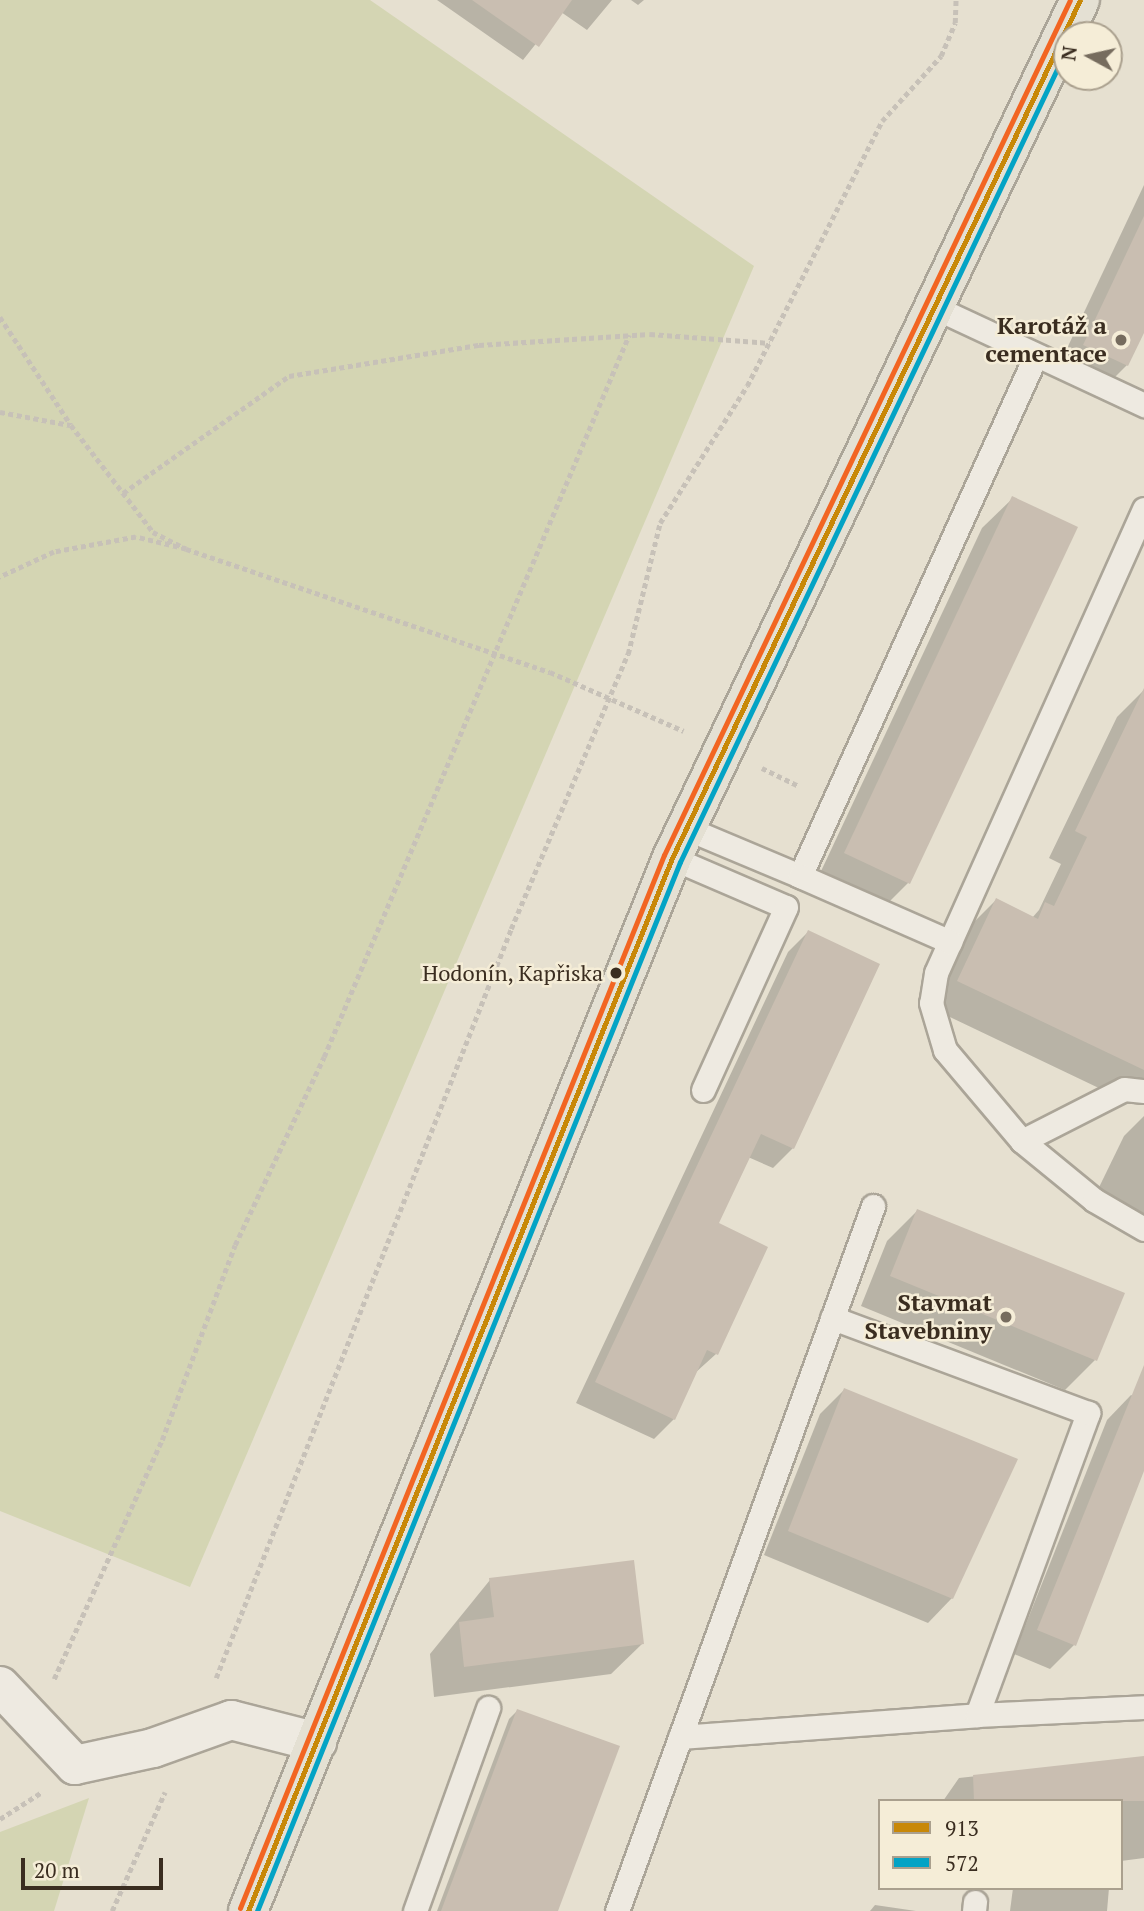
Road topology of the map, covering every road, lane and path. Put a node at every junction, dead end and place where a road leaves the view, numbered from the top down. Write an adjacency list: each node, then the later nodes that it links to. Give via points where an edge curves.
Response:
1 (956, 0): 6 (path, via 947,47 882,121 813,245)
2 (1080, 0): 3 (main road)
3 (936, 307): 7 (lane); 20 (main road)
4 (0, 317): 10 (path)
5 (629, 335): 6 (path); 11 (path, via 479,345 289,376); 15 (path)
6 (770, 343): 16 (path, via 671,499)
7 (1036, 355): 8 (lane); 21 (lane)
8 (1144, 405)
9 (0, 412): 10 (path)
10 (71, 425): 11 (path)
11 (123, 494): 13 (path, via 153,532)
12 (1144, 509): 22 (lane)
13 (186, 549): 14 (path, via 136,537 54,552); 15 (path)
14 (0, 577)
15 (494, 656): 16 (path); 33 (path, via 324,1057 234,1245 162,1440)
16 (610, 696): 17 (path); 34 (path)
17 (691, 734)
18 (748, 762): 19 (path)
19 (799, 786)
20 (679, 843): 21 (lane); 23 (lane, via 786,907); 36 (main road)
21 (800, 876): 22 (lane)
22 (950, 942): 25 (lane, via 936,973 936,1030 945,1050)
23 (703, 1090)
24 (1144, 1091): 25 (lane, via 1124,1089)
25 (1022, 1141): 27 (lane, via 1094,1200)
26 (873, 1206): 28 (lane)
27 (1144, 1229)
28 (832, 1318): 32 (lane, via 1088,1413); 35 (lane)
29 (0, 1686): 33 (street)
30 (1144, 1707): 32 (lane)
31 (488, 1708): 39 (lane)
32 (977, 1715): 35 (lane)
33 (34, 1724): 34 (street, via 75,1765)
34 (190, 1736): 36 (street, via 231,1720); 37 (path)
35 (680, 1737): 40 (lane)
36 (317, 1742): 38 (main road)
37 (112, 1911)
38 (248, 1911)
39 (415, 1911)
40 (617, 1911)

